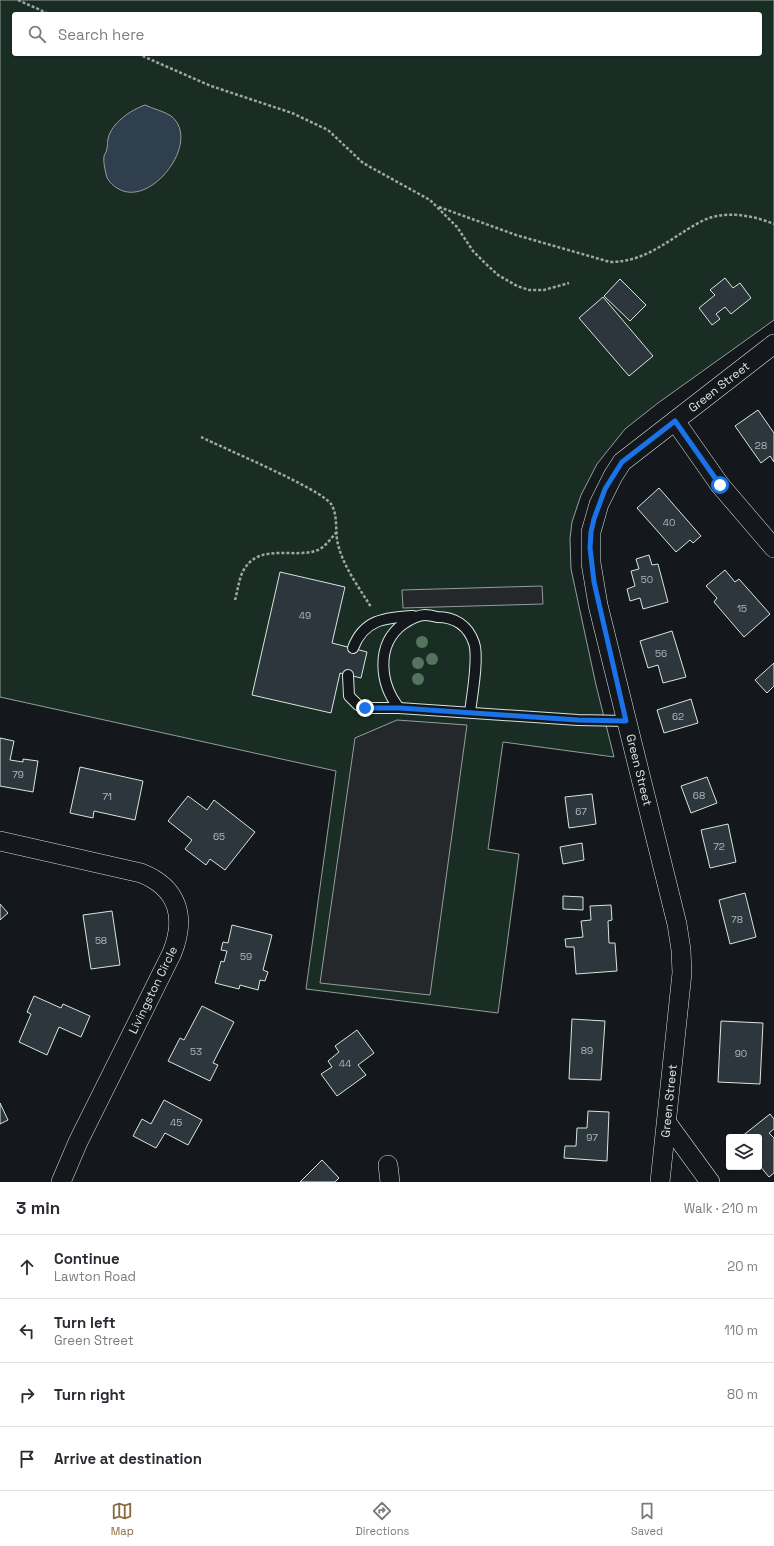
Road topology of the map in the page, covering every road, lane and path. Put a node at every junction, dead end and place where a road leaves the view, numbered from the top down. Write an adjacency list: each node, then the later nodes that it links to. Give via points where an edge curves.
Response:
1 (18, 0): 2 (path)
2 (45, 12)
3 (143, 56): 4 (path, via 211,86 268,104 315,123 328,130 363,163)
4 (437, 206): 5 (path, via 516,235 610,262 620,262 658,249 703,220 740,215); 6 (path, via 457,227 473,251 498,276 529,290 544,290)
5 (774, 224)
6 (569, 283)
7 (774, 344): 8 (street, Green Street)
8 (675, 421): 11 (street, via 720,485); 19 (street, Green Street, via 622,462 605,489 591,532 594,582)
9 (201, 437): 10 (path, via 322,495 334,510)
10 (336, 533): 12 (path, via 318,549 306,553 270,553 252,561 242,573); 14 (path, via 342,558)
11 (774, 548)
12 (235, 600)
13 (425, 615): 14 (lane); 17 (lane, via 415,617 398,628 389,640 384,654 385,681 393,700); 18 (lane, via 453,618 462,625 474,643 475,661)
14 (379, 621): 15 (lane, via 363,629)
15 (353, 648)
16 (348, 675): 17 (lane, via 349,696 358,705 373,709)
17 (400, 708): 18 (lane)
18 (470, 712): 19 (lane)
19 (626, 721): 21 (street, Green Street, via 677,924 681,950 682,973)
20 (0, 841): 22 (street, Livingston Circle, via 146,875 164,886 178,910 179,928 172,953)
21 (667, 1123): 23 (street, Green Street); 24 (street)
22 (61, 1182)
23 (660, 1182)
24 (710, 1182)

